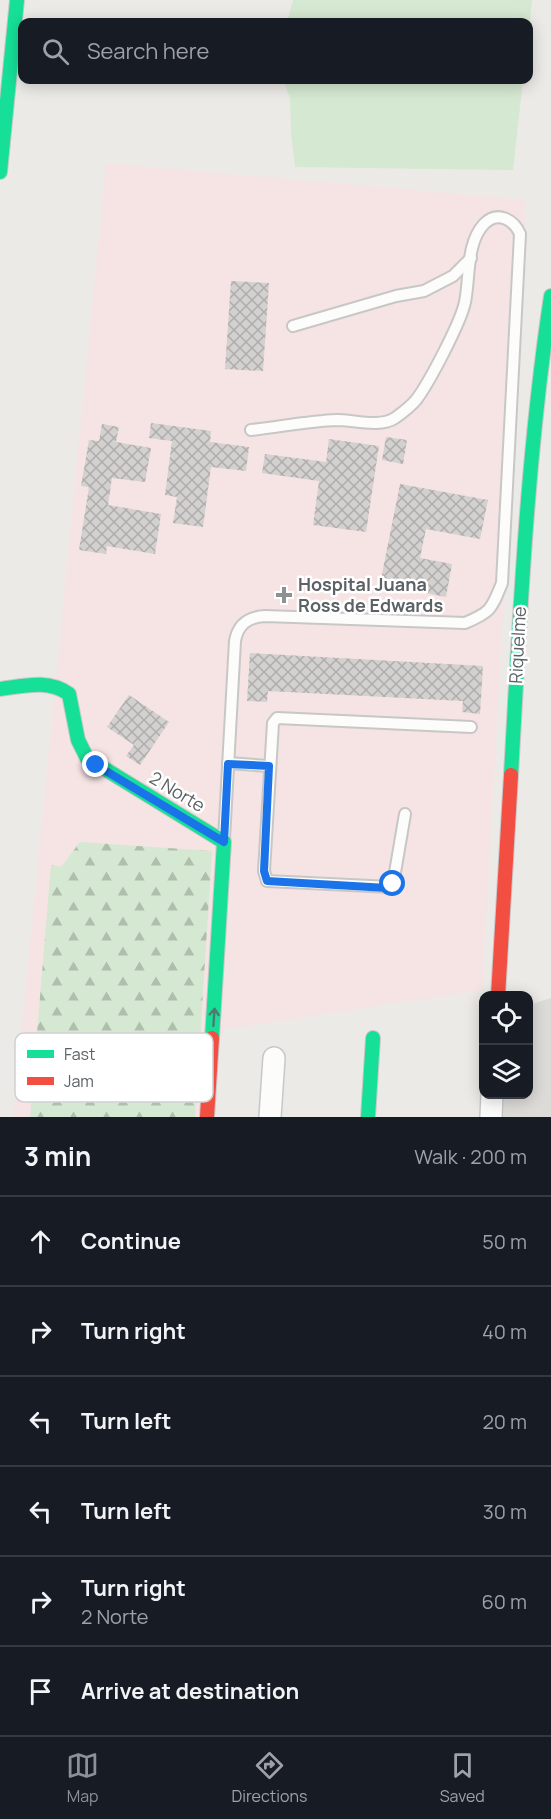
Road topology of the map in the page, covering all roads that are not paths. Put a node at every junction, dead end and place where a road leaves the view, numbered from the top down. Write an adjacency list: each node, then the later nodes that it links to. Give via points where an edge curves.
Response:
1 (17, 0): 2 (street)
2 (8, 24): 3 (street)
3 (0, 172)
4 (471, 258): 6 (lane, via 453,276 424,291); 7 (lane, via 465,304 443,352 416,401 393,420 368,424 338,420); 10 (lane, via 476,236 485,223 492,218 506,218 515,224 520,234 502,584 494,602 485,615 465,623 265,616 248,620 235,641)
5 (551, 296): 14 (street, Riquelme, via 538,383 524,536)
6 (293, 326)
7 (251, 430)
8 (0, 689): 13 (street, 2 Norte, via 43,685 64,689 69,694 78,741 87,758)
9 (471, 727): 11 (lane, via 277,718 273,723)
10 (228, 764): 11 (lane); 13 (lane)
11 (269, 766): 12 (lane, via 264,871 267,881 391,887)
12 (405, 814)
13 (224, 842): 15 (street, one-way to 13)
14 (498, 991)
15 (212, 1033)
16 (373, 1038): 22 (street)
17 (274, 1058): 21 (street)
18 (492, 1099): 23 (street)
19 (208, 1102): 20 (street, one-way to 19)
20 (207, 1117)
21 (270, 1117)
22 (368, 1117)
23 (491, 1117)

